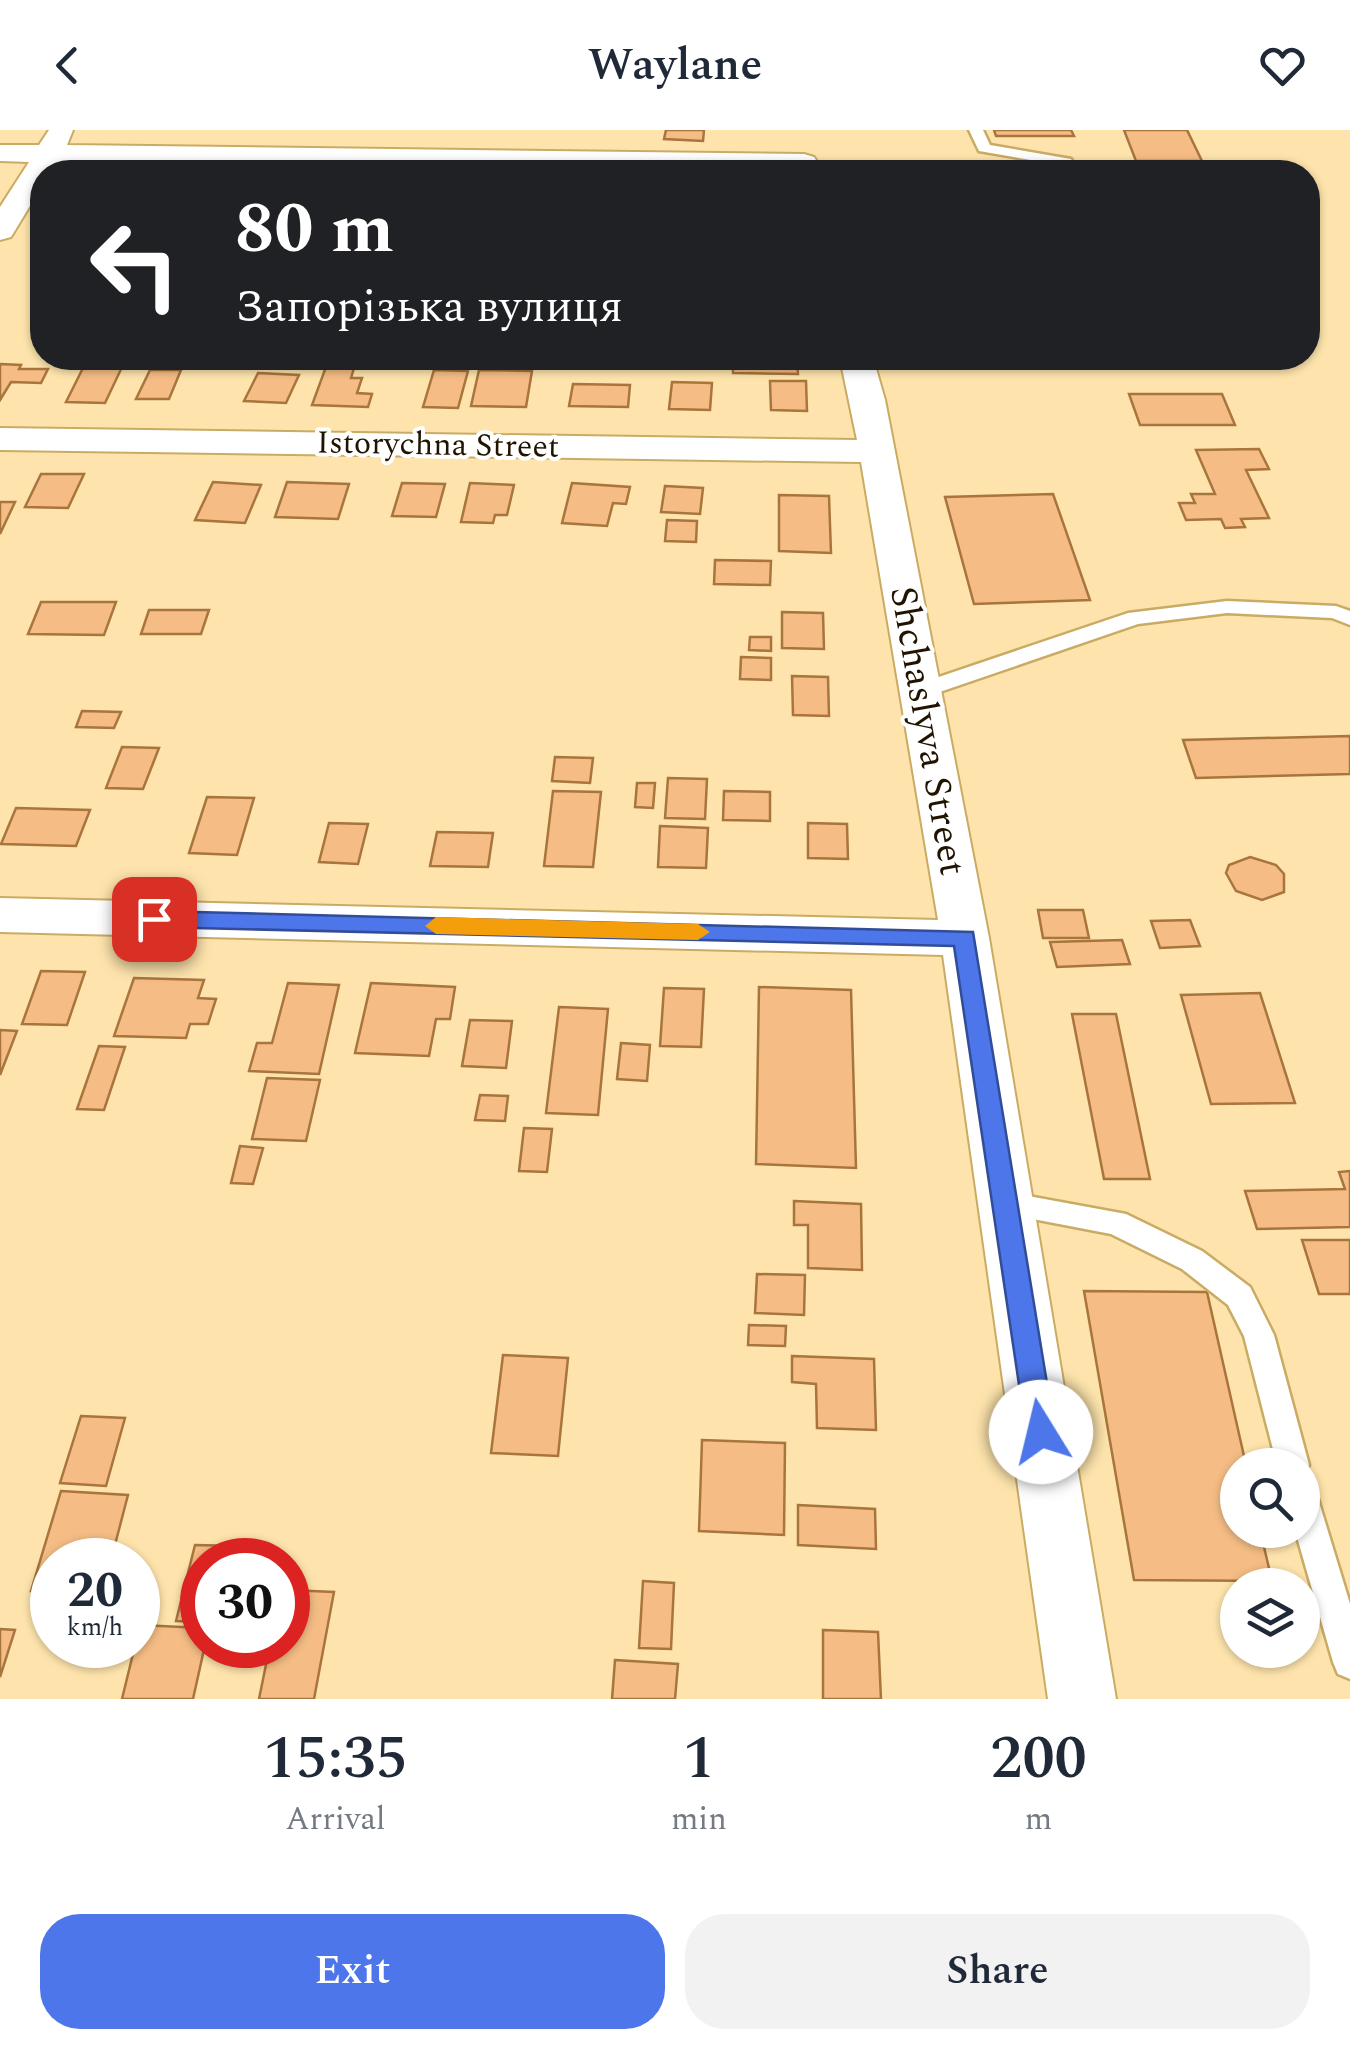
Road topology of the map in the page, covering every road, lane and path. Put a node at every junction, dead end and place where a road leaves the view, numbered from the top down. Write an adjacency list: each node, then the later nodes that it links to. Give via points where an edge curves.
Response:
1 (63, 130): 5 (street)
2 (800, 130): 8 (street)
3 (976, 130): 9 (lane, via 984,148)
4 (0, 153): 5 (street)
5 (46, 156): 6 (street); 7 (street)
6 (44, 160)
7 (299, 160)
8 (804, 160)
9 (1054, 160)
10 (30, 182): 11 (street)
11 (0, 231)
12 (859, 370): 14 (street, Shchaslyva Street)
13 (0, 439): 14 (street, Istorychna Street)
14 (876, 450): 16 (street, Shchaslyva Street)
15 (1350, 619): 16 (lane, via 1336,612 1228,607 1135,618)
16 (920, 692): 18 (street, Shchaslyva Street)
17 (0, 915): 18 (street)
18 (964, 938): 19 (street, Shchaslyva Street)
19 (1006, 1204): 20 (lane, via 1116,1223 1192,1260 1238,1296 1259,1335); 23 (street, Shchaslyva Street)
20 (1289, 1448)
21 (1317, 1548): 22 (lane)
22 (1350, 1662)
23 (1082, 1699)

